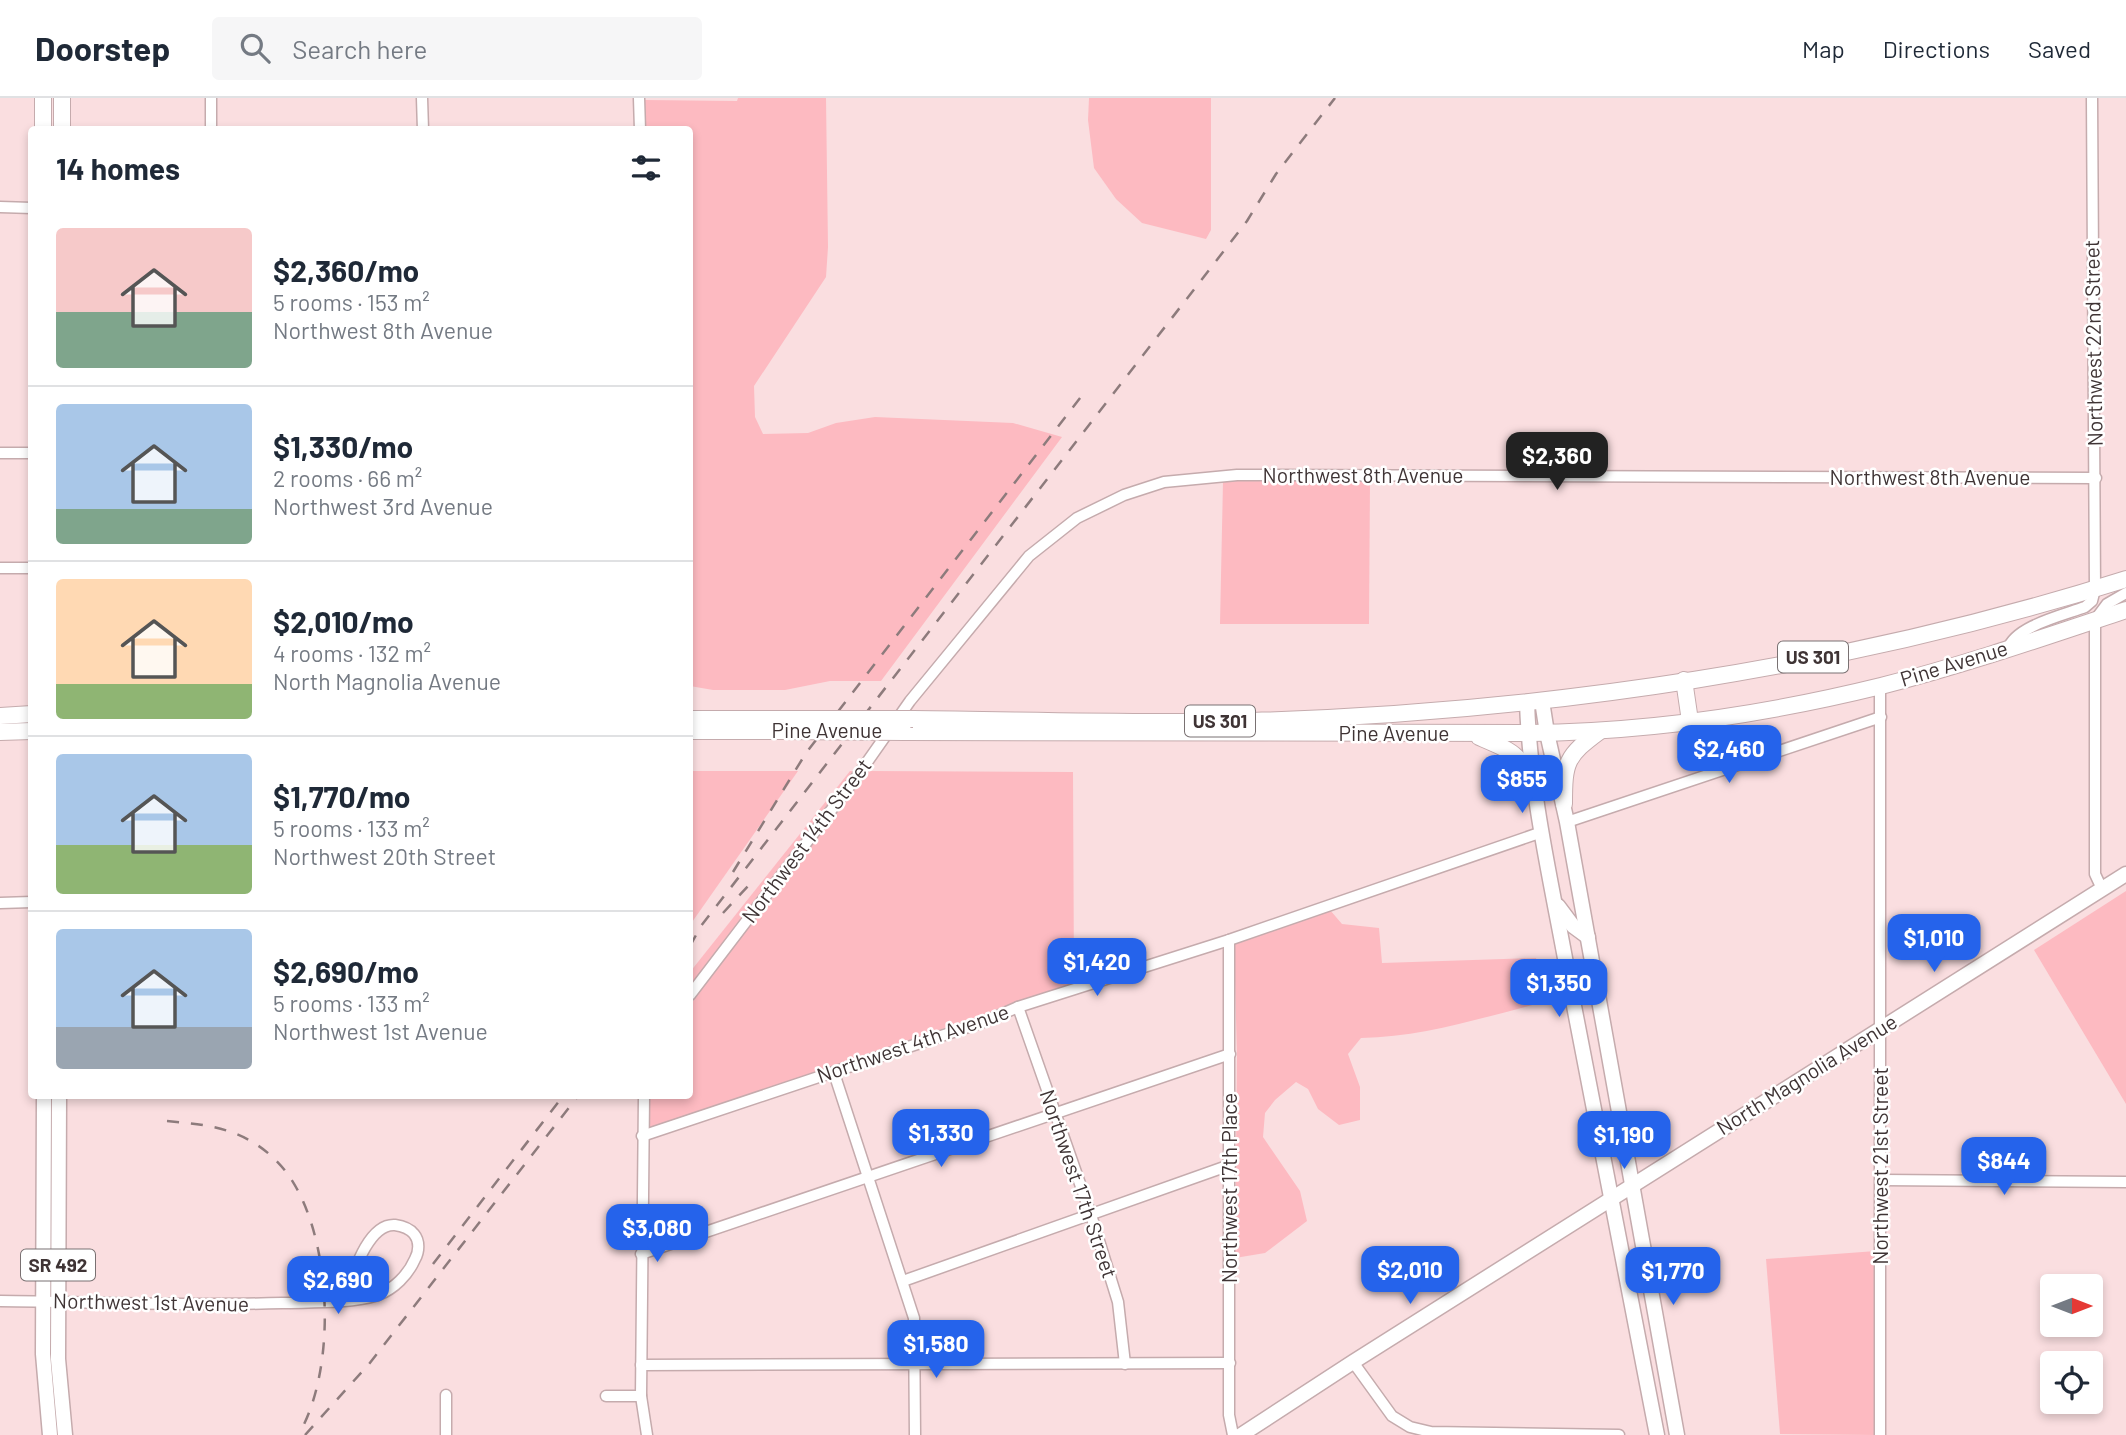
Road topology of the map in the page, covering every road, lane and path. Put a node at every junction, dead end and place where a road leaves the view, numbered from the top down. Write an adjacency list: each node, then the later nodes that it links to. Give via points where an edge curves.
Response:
1 (43, 98): 7 (highway)
2 (62, 98): 8 (highway)
3 (211, 98): 9 (street)
4 (422, 98): 10 (street)
5 (639, 98): 11 (street)
6 (2092, 98): 16 (street, Northwest 22nd Street)
7 (43, 126)
8 (62, 126)
9 (211, 126)
10 (423, 126)
11 (640, 126)
12 (0, 207): 13 (street)
13 (28, 208)
14 (0, 453): 15 (street)
15 (28, 453)
16 (2096, 478): 17 (street, Northwest 8th Avenue, via 1195,478 1164,482 1112,501 1077,518); 21 (street, Northwest 22nd Street)
17 (1029, 556): 56 (street, Northwest 14th Street, via 910,701)
18 (0, 568): 19 (street)
19 (28, 568)
20 (2126, 579): 21 (highway, Pine Avenue / US 301)
21 (2095, 589): 25 (street, via 2085,607 2014,636); 26 (highway, Pine Avenue / US 301, via 1962,625)
22 (2126, 593): 24 (street, via 2107,604)
23 (2126, 610): 24 (highway, Pine Avenue / US 301)
24 (2095, 620): 25 (highway, Pine Avenue / US 301); 50 (street, via 2095,874)
25 (2008, 649): 27 (highway, Pine Avenue / US 301)
26 (1684, 680): 28 (highway, Pine Avenue / US 301); 34 (highway)
27 (1880, 686): 32 (street, Northwest 21st Street); 34 (highway, Pine Avenue / US 301)
28 (1535, 701): 31 (highway, Pine Avenue / US 301); 42 (main road); 43 (main road)
29 (28, 714): 30 (highway)
30 (0, 716)
31 (1346, 716): 36 (highway, Pine Avenue / US 301); 44 (highway)
32 (1881, 717): 47 (street); 58 (street, Northwest 21st Street)
33 (693, 719): 35 (highway, Pine Avenue / US 301)
34 (1690, 721): 37 (highway, Pine Avenue / US 301)
35 (787, 725): 36 (highway, Pine Avenue / US 301, bridge); 39 (highway, Pine Avenue / US 301)
36 (908, 726): 44 (highway, Pine Avenue / US 301)
37 (1602, 730): 43 (highway, Pine Avenue / US 301); 46 (highway, via 1570,758 1564,772)
38 (28, 731): 40 (highway)
39 (693, 731)
40 (0, 732)
41 (1470, 733): 42 (highway, Pine Avenue / US 301); 44 (highway, Pine Avenue / US 301); 45 (highway, via 1520,758)
42 (1528, 733): 43 (highway, Pine Avenue / US 301); 45 (main road)
43 (1547, 733): 46 (main road)
44 (1345, 734)
45 (1535, 792): 48 (main road)
46 (1564, 804): 47 (main road)
47 (1567, 822): 54 (main road)
48 (1542, 832): 52 (main road); 55 (street, Northwest 4th Avenue)
49 (2126, 874): 50 (main road, North Magnolia Avenue)
50 (2102, 889): 58 (main road, North Magnolia Avenue)
51 (28, 902): 53 (street)
52 (1555, 902): 54 (main road); 71 (main road)
53 (0, 903)
54 (1588, 937): 70 (main road)
55 (1229, 940): 57 (street, Northwest 4th Avenue); 59 (street, Northwest 17th Place)
56 (693, 991)
57 (1018, 1007): 60 (street, Northwest 4th Avenue); 64 (street, Northwest 17th Street)
58 (1881, 1028): 68 (street, Northwest 21st Street); 70 (main road, North Magnolia Avenue)
59 (1230, 1054): 64 (street); 66 (street, Northwest 17th Place)
60 (834, 1073): 65 (street, Northwest 4th Avenue); 67 (street)
61 (44, 1099): 77 (main road, SR 492)
62 (59, 1099): 78 (main road, SR 492)
63 (644, 1099): 65 (street)
64 (1055, 1114): 67 (street); 72 (street, Northwest 17th Street)
65 (642, 1136): 73 (street)
66 (1230, 1165): 72 (street); 80 (street, Northwest 17th Place)
67 (867, 1178): 73 (street); 74 (street)
68 (1882, 1180): 69 (street); 99 (street, Northwest 21st Street)
69 (2126, 1182)
70 (1634, 1185): 71 (main road, North Magnolia Avenue); 98 (main road)
71 (1610, 1200): 79 (main road, North Magnolia Avenue); 97 (main road)
72 (1091, 1215): 74 (street); 82 (street, Northwest 17th Street, via 1118,1302)
73 (641, 1254): 83 (street)
74 (903, 1281): 81 (street, via 914,1318)
75 (344, 1299): 75 (street, Northwest 1st Avenue, via 381,1294 398,1282 418,1253 412,1232 394,1225 376,1233); 78 (street, Northwest 1st Avenue, via 245,1304)
76 (0, 1301): 77 (street, Northwest 1st Avenue)
77 (42, 1302): 78 (street, Northwest 1st Avenue); 84 (main road, SR 492)
78 (58, 1302): 90 (main road, SR 492)
79 (1353, 1362): 95 (main road, North Magnolia Avenue); 96 (street, via 1392,1416 1410,1427 1431,1432)
80 (1230, 1363): 82 (street); 94 (street, Northwest 17th Place)
81 (914, 1364): 82 (street); 83 (street); 93 (street)
82 (1125, 1364)
83 (641, 1365): 87 (street)
84 (43, 1372): 88 (main road); 89 (main road, SR 492)
85 (446, 1395): 91 (street)
86 (606, 1396): 87 (street)
87 (641, 1396): 92 (street)
88 (40, 1435)
89 (50, 1435)
90 (65, 1435)
91 (446, 1435)
92 (648, 1435)
93 (915, 1435)
94 (1233, 1435)
95 (1241, 1435)
96 (1619, 1435)
97 (1657, 1435)
98 (1677, 1435)
99 (1881, 1435)

